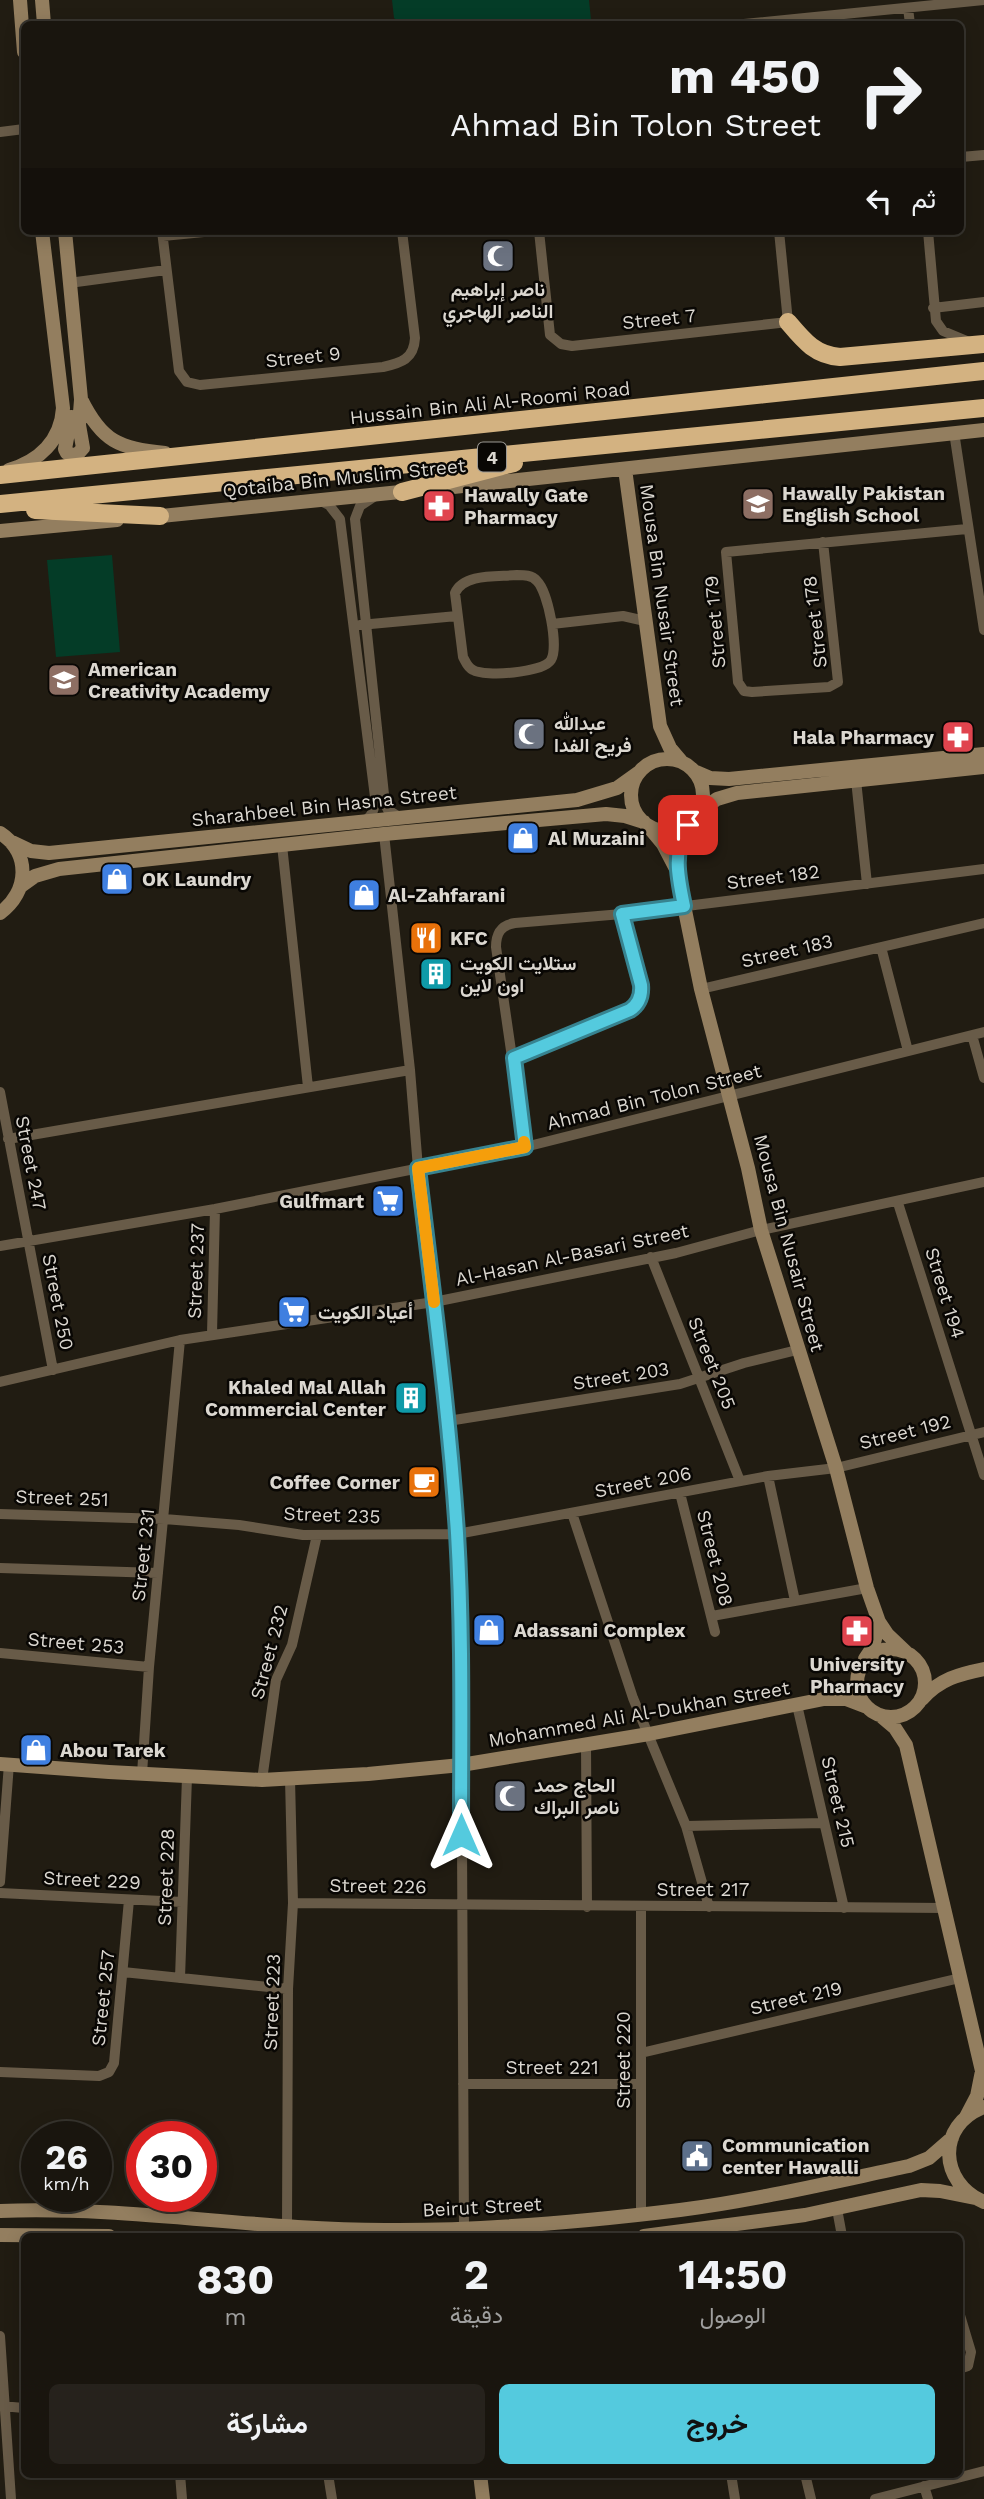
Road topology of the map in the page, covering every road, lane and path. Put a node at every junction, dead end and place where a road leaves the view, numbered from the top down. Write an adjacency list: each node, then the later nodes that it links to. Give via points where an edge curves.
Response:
1 (20, 0): 5 (street)
2 (42, 0): 6 (street)
3 (984, 0): 4 (street)
4 (908, 8): 7 (street); 8 (street)
5 (22, 21)
6 (44, 21)
7 (789, 21)
8 (910, 21)
9 (21, 129): 10 (street)
10 (0, 132)
11 (984, 155): 12 (street)
12 (964, 157)
13 (42, 235): 24 (street)
14 (65, 235): 21 (street)
15 (163, 235): 20 (street, Street 9)
16 (402, 235): 20 (street, Street 9, via 415,343 407,359 383,366 190,384 179,371)
17 (539, 235): 25 (street, Street 7, via 548,326 550,335 561,344 578,346)
18 (779, 235): 25 (street)
19 (928, 235): 23 (street)
20 (166, 270): 21 (street)
21 (69, 283): 29 (street)
22 (984, 302): 23 (street)
23 (933, 307): 26 (street, via 943,331)
24 (52, 321): 29 (street, via 66,355 71,404 65,449 71,456 83,448); 36 (street, via 62,423 40,456)
25 (788, 323): 26 (highway, via 813,350 840,357)
26 (983, 350): 28 (highway)
27 (984, 371): 28 (highway, Hussain Bin Ali Al-Roomi Road / 4)
28 (892, 379): 34 (highway, Hussain Bin Ali Al-Roomi Road / 4)
29 (81, 399): 34 (street, via 91,420 112,441 144,451)
30 (984, 410): 33 (highway, 4)
31 (984, 430): 32 (street, Qotaiba Bin Muslim Street)
32 (954, 432): 35 (street, Qotaiba Bin Muslim Street); 42 (street)
33 (566, 450): 37 (highway); 40 (highway, 4)
34 (201, 455): 36 (highway, Hussain Bin Ali Al-Roomi Road / 4)
35 (625, 469): 37 (street, Qotaiba Bin Muslim Street); 47 (street, Mousa Bin Nusair Street)
36 (0, 474)
37 (402, 492): 38 (street, Qotaiba Bin Muslim Street)
38 (379, 494): 39 (street, Qotaiba Bin Muslim Street); 49 (street, via 360,506 355,519)
39 (319, 500): 41 (street, Qotaiba Bin Muslim Street); 49 (street, via 341,519)
40 (0, 506): 41 (highway)
41 (160, 516): 43 (street, Qotaiba Bin Muslim Street)
42 (967, 529): 44 (street); 45 (street)
43 (0, 531)
44 (823, 542): 51 (street, Street 179, via 726,552); 51 (street, Street 178, via 838,682 829,687 752,692)
45 (982, 609): 50 (street)
46 (457, 616): 48 (street, via 455,593 466,581 526,575 542,590); 48 (street, via 467,666 488,674 548,664 553,654); 49 (street)
47 (645, 621): 48 (street, via 623,616); 52 (street, Mousa Bin Nusair Street)
48 (552, 624)
49 (359, 625): 60 (street, via 384,804); 61 (street, via 375,797 373,811)
50 (984, 630)
51 (741, 688)
52 (660, 726): 54 (street, Mousa Bin Nusair Street); 56 (street, Mousa Bin Nusair Street, via 656,750)
53 (984, 754): 57 (street, via 729,779)
54 (681, 761): 56 (street, via 664,759); 57 (street)
55 (984, 767): 58 (street)
56 (640, 771): 60 (street, Sharahbeel Bin Hasna Street, via 617,788 577,800); 62 (street, via 631,796)
57 (696, 772): 59 (street, via 704,794)
58 (856, 780): 59 (street, via 737,793); 69 (street)
59 (700, 811): 63 (street)
60 (402, 818): 61 (street, Sharahbeel Bin Hasna Street)
61 (363, 822): 65 (street, Sharahbeel Bin Hasna Street, via 49,853 30,851)
62 (646, 824): 63 (street, via 671,831); 64 (street, Sharahbeel Bin Hasna Street, via 606,814); 68 (street, Mousa Bin Nusair Street)
63 (688, 825): 68 (street, Mousa Bin Nusair Street, via 678,850)
64 (384, 834): 66 (street, Sharahbeel Bin Hasna Street); 81 (street)
65 (4, 835): 70 (street, via 22,862)
66 (282, 845): 70 (street, Sharahbeel Bin Hasna Street, via 59,869 35,876); 83 (street)
67 (984, 869): 69 (street, Street 182)
68 (677, 871): 71 (street, Mousa Bin Nusair Street)
69 (867, 884): 71 (street, Street 182)
70 (21, 887): 72 (street)
71 (684, 906): 73 (street, Street 182); 76 (street, Mousa Bin Nusair Street)
72 (0, 913)
73 (622, 914): 80 (street, via 640,979 639,1001 630,1010); 80 (street, Street 182, via 515,923 501,929 496,947)
74 (984, 923): 75 (street, Street 183)
75 (881, 947): 76 (street, Street 183); 79 (street)
76 (701, 989): 85 (street, Mousa Bin Nusair Street)
77 (984, 1032): 78 (street, Ahmad Bin Tolon Street)
78 (972, 1035): 79 (street, Ahmad Bin Tolon Street); 82 (street)
79 (908, 1051): 85 (street, Ahmad Bin Tolon Street)
80 (514, 1058): 87 (street)
81 (410, 1070): 83 (street); 88 (street)
82 (984, 1078)
83 (308, 1087): 86 (street)
84 (0, 1092): 86 (street, Street 247)
85 (728, 1097): 87 (street, Ahmad Bin Tolon Street); 92 (street, Mousa Bin Nusair Street)
86 (8, 1139): 93 (street, Street 247)
87 (525, 1147): 88 (street, Ahmad Bin Tolon Street)
88 (418, 1168): 91 (street, Ahmad Bin Tolon Street); 96 (street)
89 (984, 1182): 90 (street, Al-Hasan Al-Basari Street)
90 (898, 1203): 92 (street, Al-Hasan Al-Basari Street); 105 (street, Street 194)
91 (215, 1209): 93 (street, Ahmad Bin Tolon Street); 97 (street, Street 237)
92 (761, 1230): 95 (street, Al-Hasan Al-Basari Street); 99 (street, Mousa Bin Nusair Street)
93 (29, 1241): 94 (street, Ahmad Bin Tolon Street); 100 (street, Street 250)
94 (0, 1246)
95 (651, 1257): 96 (street, Al-Hasan Al-Basari Street); 101 (street, Street 205)
96 (434, 1302): 97 (street, Al-Hasan Al-Basari Street); 103 (street)
97 (212, 1334): 98 (street, Al-Hasan Al-Basari Street)
98 (180, 1340): 100 (street, Al-Hasan Al-Basari Street); 113 (street, Street 231)
99 (797, 1350): 101 (street, Street 203); 106 (street, Mousa Bin Nusair Street)
100 (53, 1370): 102 (street, Al-Hasan Al-Basari Street)
101 (699, 1379): 103 (street, Street 203); 109 (street, Street 205)
102 (0, 1382)
103 (447, 1421): 114 (street)
104 (984, 1432): 105 (street, Street 192)
105 (971, 1433): 106 (street, Street 192); 107 (street, Street 194)
106 (836, 1468): 108 (street, Street 206); 118 (street, Mousa Bin Nusair Street)
107 (984, 1475)
108 (768, 1476): 109 (street, Street 206); 119 (street)
109 (740, 1481): 110 (street, Street 206)
110 (680, 1493): 111 (street, Street 206); 120 (street, Street 208)
111 (572, 1513): 114 (street, Street 206); 134 (street)
112 (0, 1514): 113 (street, Street 251)
113 (164, 1519): 115 (street, Street 235); 117 (street, Street 231)
114 (457, 1534): 115 (street, Street 235); 138 (street)
115 (317, 1535): 142 (street, Street 232, via 292,1645 276,1680)
116 (0, 1568): 117 (street)
117 (158, 1573): 125 (street, Street 231)
118 (867, 1588): 119 (street); 121 (street, Mousa Bin Nusair Street)
119 (796, 1601): 120 (street)
120 (712, 1616): 122 (street, Street 208)
121 (879, 1622): 124 (street, Mousa Bin Nusair Street, via 892,1641); 126 (street, via 873,1647)
122 (715, 1632)
123 (0, 1653): 125 (street, Street 253)
124 (911, 1656): 126 (street, via 887,1649 869,1657); 128 (street, via 931,1668); 130 (street, via 925,1678)
125 (149, 1667): 139 (street, Street 231)
126 (860, 1669): 129 (street, Mohammed Ali Al-Dukhan Street); 132 (street, via 856,1684)
127 (984, 1669): 128 (street)
128 (956, 1674): 130 (street)
129 (824, 1699): 131 (street, Mohammed Ali Al-Dukhan Street); 132 (street, Mohammed Ali Al-Dukhan Street, via 846,1699)
130 (918, 1703): 133 (street, via 905,1715); 136 (street)
131 (797, 1705): 134 (street, Mohammed Ali Al-Dukhan Street); 143 (street, Street 215)
132 (867, 1707): 133 (street)
133 (882, 1717): 136 (street)
134 (649, 1734): 135 (street, Mohammed Ali Al-Dukhan Street); 144 (street)
135 (586, 1744): 138 (street, Mohammed Ali Al-Dukhan Street); 152 (street)
136 (906, 1745): 155 (street)
137 (4, 1764): 139 (street, Mohammed Ali Al-Dukhan Street); 145 (street)
138 (461, 1765): 141 (street, Mohammed Ali Al-Dukhan Street); 150 (street)
139 (142, 1774): 140 (street, Mohammed Ali Al-Dukhan Street)
140 (187, 1777): 142 (street, Mohammed Ali Al-Dukhan Street); 148 (street, Street 228)
141 (290, 1779): 142 (street, Mohammed Ali Al-Dukhan Street); 149 (street, Street 223)
142 (262, 1780)
143 (824, 1823): 144 (street); 154 (street, Street 215)
144 (686, 1826): 153 (street)
145 (0, 1882)
146 (0, 1893): 147 (street, Street 229)
147 (129, 1900): 148 (street, Street 229); 156 (street, Street 257)
148 (182, 1902): 157 (street, Street 228)
149 (293, 1903): 150 (street, Street 226); 159 (street, Street 223)
150 (461, 1906): 152 (street, Street 217); 163 (street)
151 (641, 1906): 152 (street, Street 217); 153 (street, Street 217); 160 (street, Street 220)
152 (587, 1907)
153 (709, 1907): 154 (street, Street 217)
154 (844, 1908): 155 (street, Street 217)
155 (944, 1908): 158 (street)
156 (124, 1972): 157 (street); 161 (street, Street 257, via 110,2072 99,2076)
157 (180, 1978): 159 (street)
158 (960, 1978): 160 (street, Street 219); 162 (street)
159 (288, 1989): 177 (street, Street 223)
160 (641, 2053): 164 (street, Street 220)
161 (0, 2072)
162 (983, 2073): 166 (street)
163 (463, 2084): 164 (street, Street 221); 176 (street)
164 (641, 2084): 173 (street, Street 220)
165 (984, 2107): 166 (street)
166 (966, 2117): 167 (street, Beirut Street)
167 (952, 2138): 168 (street, Beirut Street, via 914,2165); 170 (street, via 951,2167 960,2185)
168 (790, 2190): 169 (street, Beirut Street); 174 (street, via 782,2206)
169 (750, 2198): 173 (street, Beirut Street); 175 (street, via 765,2207)
170 (979, 2200): 171 (street, via 921,2190)
171 (837, 2209): 174 (street); 181 (street)
172 (0, 2211): 177 (street, Beirut Street, via 83,2210)
173 (641, 2214): 176 (street, Beirut Street)
174 (795, 2217): 175 (street)
175 (759, 2223): 180 (street)
176 (464, 2229): 179 (street, Beirut Street)
177 (285, 2230): 178 (street, Beirut Street)
178 (355, 2233): 179 (street, Beirut Street)
179 (379, 2233)
180 (700, 2233)
181 (841, 2233)
182 (0, 2235): 183 (street)
183 (21, 2235)
184 (963, 2325): 186 (street, via 971,2352 968,2366)
185 (0, 2336): 187 (street)
186 (963, 2368)
187 (3, 2406): 188 (street); 198 (street)
188 (21, 2408)
189 (984, 2471): 190 (street)
190 (963, 2476)
191 (180, 2478): 199 (street)
192 (329, 2478): 200 (street)
193 (480, 2478): 201 (street)
194 (732, 2478): 202 (street)
195 (806, 2478): 203 (street)
196 (956, 2478): 197 (street)
197 (924, 2486): 204 (street); 205 (street)
198 (11, 2499)
199 (182, 2499)
200 (332, 2499)
201 (483, 2499)
202 (735, 2499)
203 (811, 2499)
204 (875, 2499)
205 (928, 2499)

